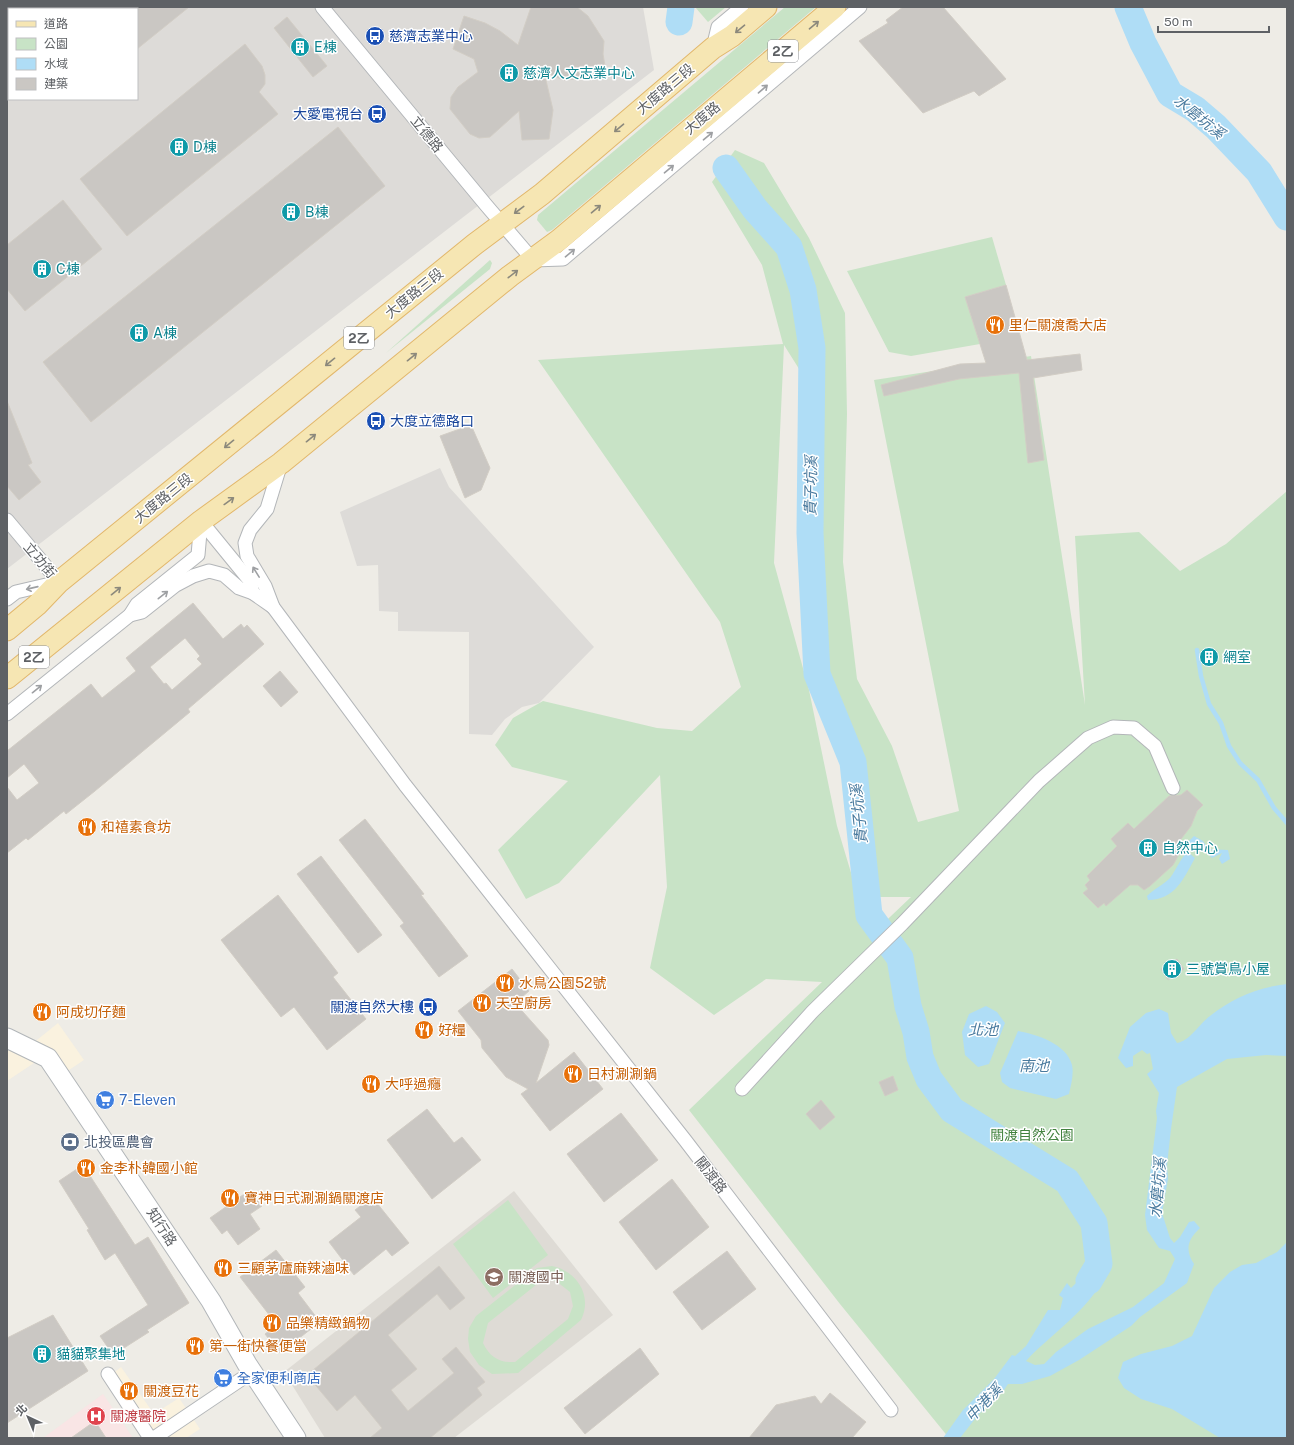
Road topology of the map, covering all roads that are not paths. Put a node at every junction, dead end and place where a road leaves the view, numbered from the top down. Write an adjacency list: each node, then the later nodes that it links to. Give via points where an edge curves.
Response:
1 (322, 7): 8 (street, 立德路)
2 (742, 7): 6 (street, via 718,27)
3 (766, 7): 6 (main road, 2乙, one-way to 6, via 732,36)
4 (836, 7): 7 (main road, 2乙, one-way to 4)
5 (860, 7): 7 (street, one-way to 5)
6 (712, 48): 8 (main road, 大度路三段 / 2乙, one-way to 8, via 542,194)
7 (732, 105): 9 (main road, 大度路 / 2乙, one-way to 7, via 679,150)
8 (502, 223): 9 (street, 立德路); 13 (main road, 大度路三段 / 2乙, one-way to 13)
9 (533, 260): 10 (main road, 2乙, one-way to 9)
10 (281, 463): 12 (main road, 2乙, one-way to 10); 16 (street, one-way to 10, via 265,586 247,556 245,544 250,530 267,508)
11 (7, 520): 13 (street, 立功街)
12 (201, 521): 14 (street, via 250,581); 17 (street, via 198,555 137,604); 19 (main road, 2乙, one-way to 12)
13 (59, 582): 15 (street, 大度路三段, one-way to 15, via 16,592); 18 (main road, 大度路三段 / 2乙)
14 (253, 593): 16 (street); 17 (street, one-way to 14, via 142,612 193,576 209,571 224,575 239,588)
15 (7, 599)
16 (272, 607): 26 (street, 關渡路, via 405,786 685,1140)
17 (130, 615): 20 (street, one-way to 17)
18 (7, 630)
19 (7, 678)
20 (7, 714)
21 (1173, 788): 23 (street, via 1155,746 1134,728 1113,727 1088,738 1044,777 931,894 813,1010)
22 (7, 1038): 24 (street, 知行路, via 48,1058 206,1295)
23 (742, 1089)
24 (252, 1372): 28 (street); 29 (street, 知行路)
25 (108, 1374): 27 (street)
26 (891, 1410)
27 (150, 1438)
28 (154, 1438)
29 (296, 1438)

